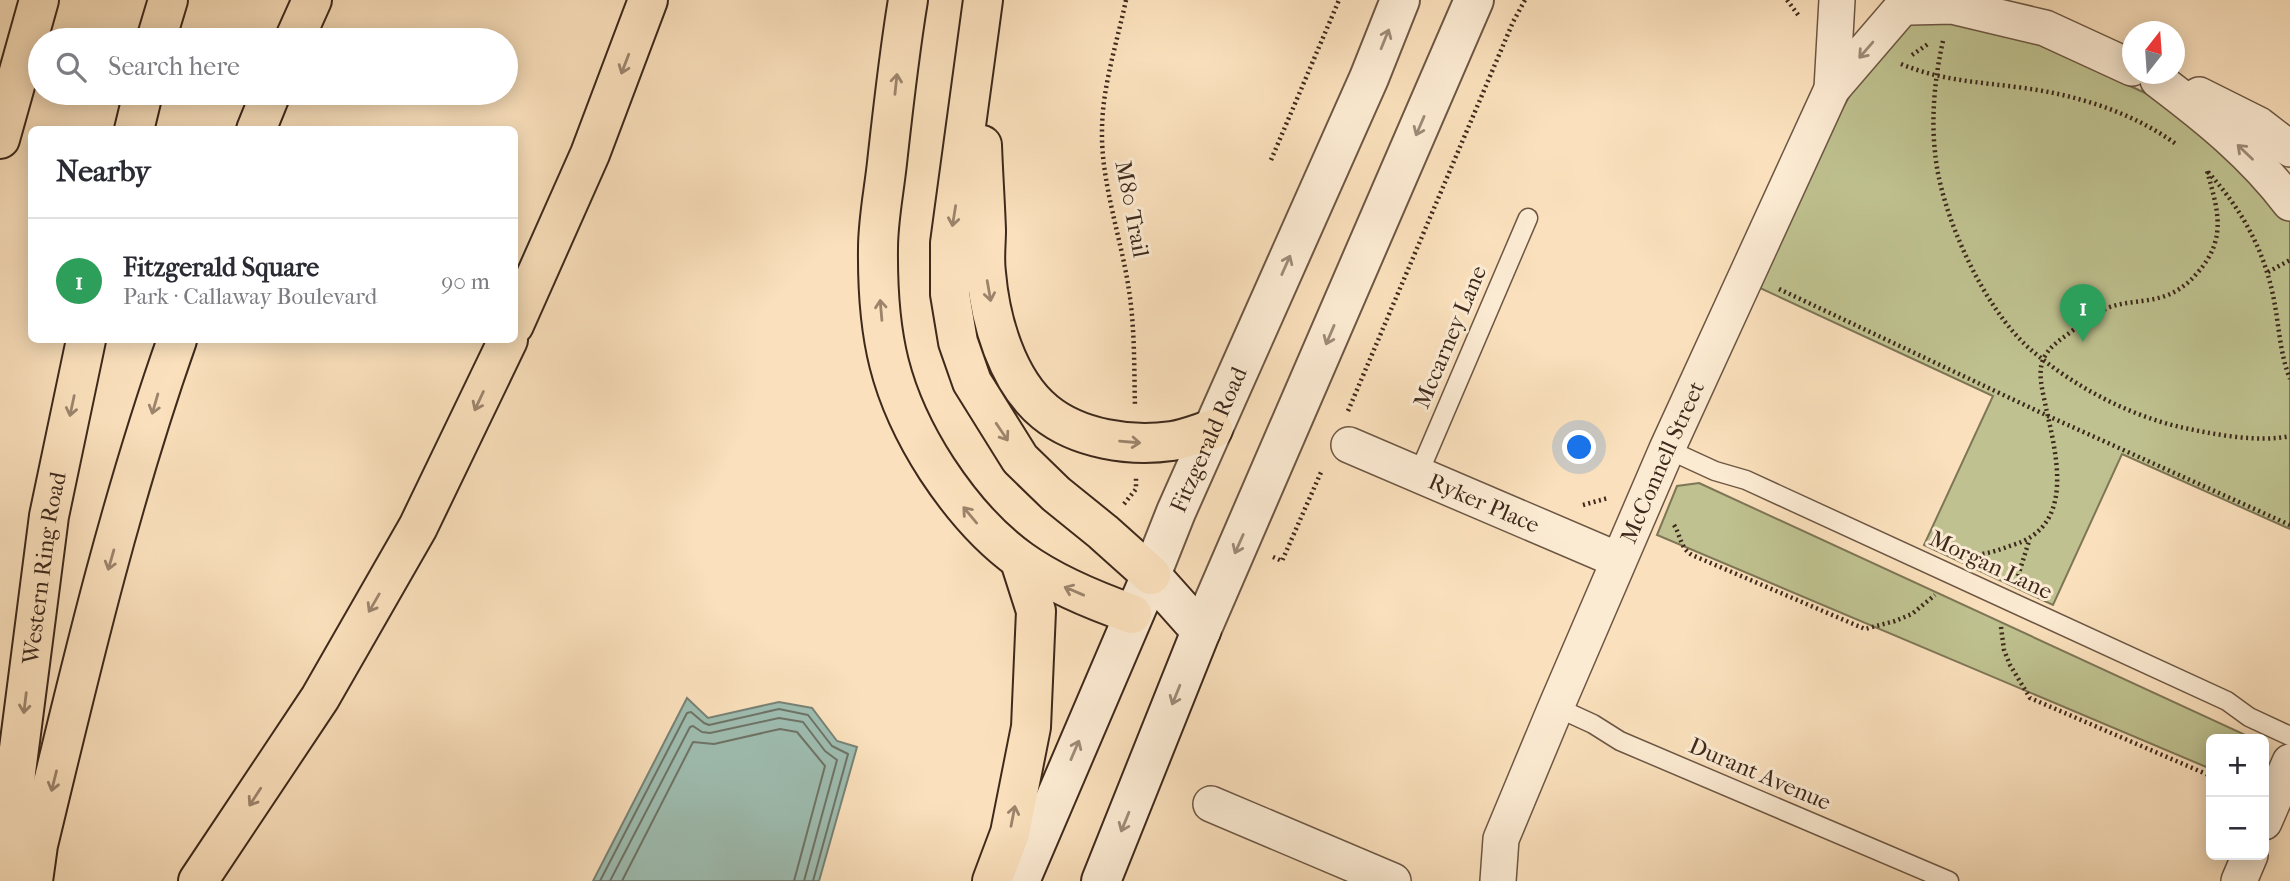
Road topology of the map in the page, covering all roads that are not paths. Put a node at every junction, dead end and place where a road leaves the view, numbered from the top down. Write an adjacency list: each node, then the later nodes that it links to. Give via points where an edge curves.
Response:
1 (39, 0): 13 (highway)
2 (168, 0): 14 (highway)
3 (312, 0): 15 (highway)
4 (648, 0): 31 (highway, one-way to 31, via 590,154)
5 (908, 0): 40 (highway, one-way to 5, via 975,521 928,454 908,421 884,344 878,245)
6 (983, 0): 18 (highway)
7 (1400, 0): 35 (street, Fitzgerald Road, one-way to 7)
8 (1474, 0): 43 (street, one-way to 43)
9 (1837, 0): 22 (street, McConnell Street)
10 (1850, 0): 12 (street, via 1884,14)
11 (2007, 0): 16 (street)
12 (1925, 10): 16 (street); 22 (street, McConnell Street, one-way to 22)
13 (31, 28)
14 (160, 28)
15 (299, 28)
16 (2045, 28): 19 (street)
17 (28, 39): 27 (highway)
18 (978, 52): 35 (highway, one-way to 35, via 985,272 1002,349 1019,382 1044,412 1106,439 1173,441); 41 (highway, one-way to 41, via 950,243 950,294 958,342 972,382 1020,459)
19 (2122, 63)
20 (2159, 84): 29 (street, one-way to 20, via 2214,123)
21 (2171, 84): 28 (street, via 2259,125)
22 (1832, 89): 37 (street, McConnell Street)
23 (140, 105): 25 (highway)
24 (266, 105): 26 (highway)
25 (135, 126)
26 (258, 126)
27 (0, 139)
28 (2290, 149)
29 (2290, 203)
30 (1528, 218): 38 (lane, Mccarney Lane)
31 (518, 316)
32 (85, 343): 51 (highway, Western Ring Road, one-way to 51, via 49,516 16,772)
33 (176, 343): 52 (highway, one-way to 52, via 93,623)
34 (507, 343): 53 (highway, one-way to 53, via 418,527 320,698)
35 (1213, 429): 41 (street, Fitzgerald Road)
36 (1344, 436): 38 (street, Ryker Place)
37 (1667, 449): 39 (street, McConnell Street); 45 (lane, Morgan Lane, via 1950,573 2227,701)
38 (1418, 475): 39 (street, Ryker Place)
39 (1618, 560): 44 (street, McConnell Street)
40 (1020, 561): 42 (highway, one-way to 40, via 1071,591); 54 (highway, one-way to 40, via 1010,832 1031,727 1036,611)
41 (1151, 575): 42 (street, Fitzgerald Road); 43 (street)
42 (1132, 614): 43 (street); 55 (street, Fitzgerald Road, one-way to 42)
43 (1201, 631): 56 (street, one-way to 56)
44 (1556, 707): 49 (street, McConnell Street); 60 (lane, Durant Avenue, via 1619,741)
45 (2290, 736)
46 (2290, 762): 48 (street)
47 (1211, 804): 57 (street)
48 (2269, 810)
49 (1501, 839): 58 (street, McConnell Street, via 1485,857); 59 (street, McConnell Street)
50 (2248, 860): 61 (street)
51 (12, 881)
52 (33, 881)
53 (198, 881)
54 (992, 881)
55 (1020, 881)
56 (1101, 881)
57 (1393, 881)
58 (1475, 881)
59 (1498, 881)
60 (1949, 881)
61 (2239, 881)

